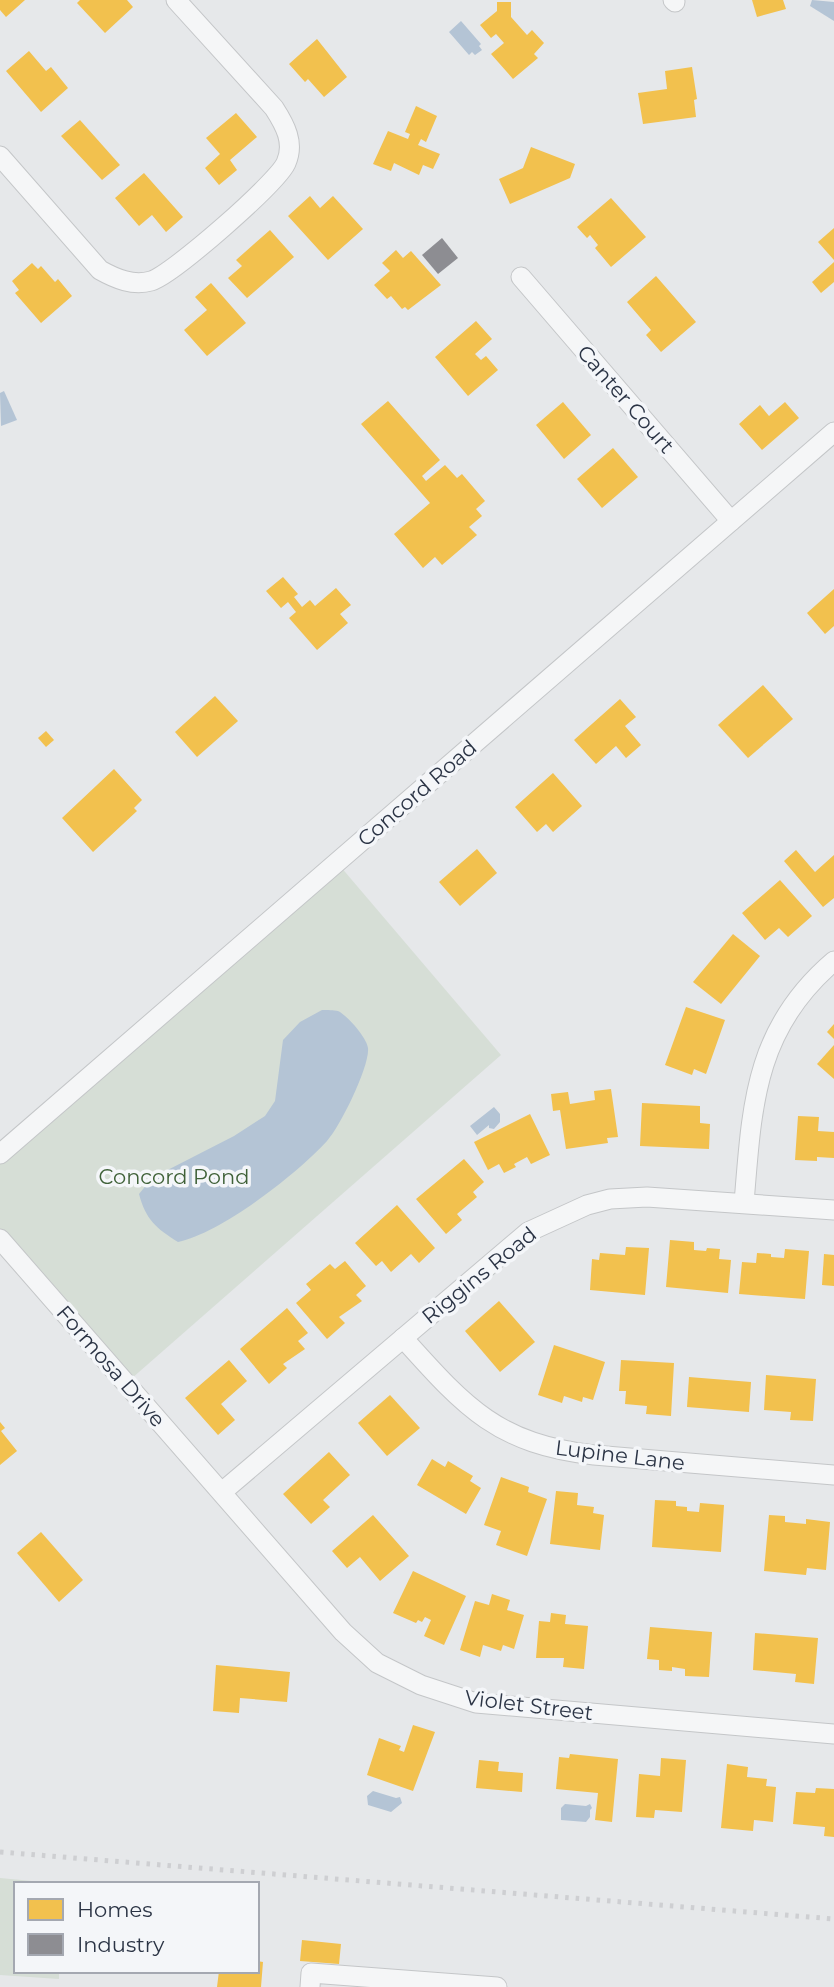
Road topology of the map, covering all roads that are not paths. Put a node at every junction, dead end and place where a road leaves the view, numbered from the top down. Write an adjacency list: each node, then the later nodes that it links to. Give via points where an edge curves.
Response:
1 (176, 0): 2 (street, via 274,108 290,145 286,163 274,180 188,257 152,281 118,280 100,270)
2 (0, 156)
3 (521, 277): 5 (street, Canter Court)
4 (834, 432): 5 (street, Concord Road)
5 (731, 521): 7 (street, Concord Road)
6 (834, 961): 8 (street, via 803,992 769,1045 754,1098)
7 (0, 1154)
8 (744, 1203): 9 (street, Riggins Road); 11 (street, Riggins Road, via 647,1197 587,1205 528,1232)
9 (834, 1210)
10 (0, 1240): 13 (street, Formosa Drive)
11 (403, 1338): 12 (street, Lupine Lane, via 477,1414 531,1442 594,1455); 13 (street, Riggins Road)
12 (834, 1475)
13 (222, 1492): 14 (street, Violet Street, via 343,1632 377,1663 421,1685 476,1703)
14 (834, 1734)
15 (310, 1987): 16 (street, via 311,1973)
16 (486, 1987)

